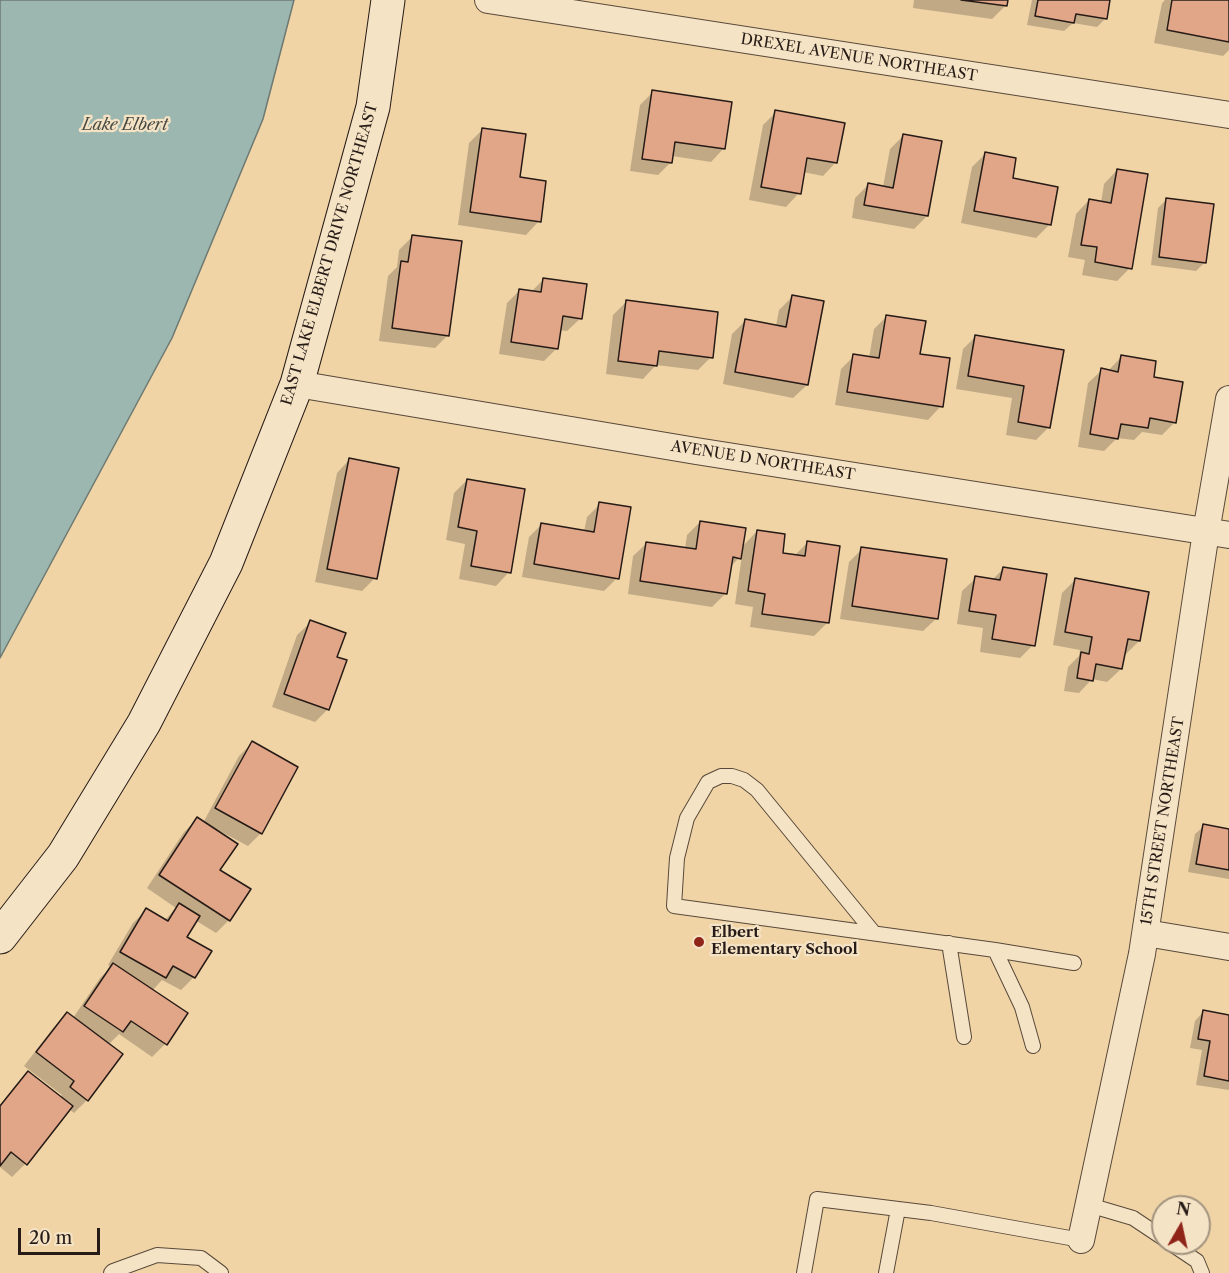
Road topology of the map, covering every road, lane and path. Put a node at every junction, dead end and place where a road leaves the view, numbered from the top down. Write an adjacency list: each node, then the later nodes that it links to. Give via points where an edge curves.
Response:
1 (388, 0): 4 (street, EAST LAKE ELBERT DRIVE NORTHEAST, via 373,107)
2 (489, 0): 3 (street, DREXEL AVENUE NORTHEAST)
3 (1229, 115)
4 (297, 384): 6 (street, AVENUE D NORTHEAST); 9 (street, EAST LAKE ELBERT DRIVE NORTHEAST, via 226,563 144,723 63,856)
5 (1229, 399): 6 (street, 15TH STREET NORTHEAST)
6 (1218, 534): 8 (street, 15TH STREET NORTHEAST)
7 (874, 933): 7 (lane, via 675,906 677,858 687,818 708,782 732,776 757,790); 10 (lane)
8 (1146, 933): 11 (street); 16 (street, 15TH STREET NORTHEAST)
9 (0, 937)
10 (949, 943): 12 (lane); 14 (lane)
11 (1229, 947)
12 (995, 950): 13 (lane); 15 (lane, via 1022,1007)
13 (1074, 963)
14 (964, 1037)
15 (1033, 1046)
16 (1089, 1205): 18 (lane, via 1133,1218); 19 (street, 15TH STREET NORTHEAST)
17 (898, 1209): 19 (lane); 23 (lane, via 817,1199); 24 (lane)
18 (1151, 1230)
19 (1081, 1240)
20 (1188, 1255): 25 (lane, via 1197,1261)
21 (111, 1273): 22 (lane, via 157,1255 201,1258)
22 (221, 1273)
23 (804, 1273)
24 (886, 1273)
25 (1202, 1273)

